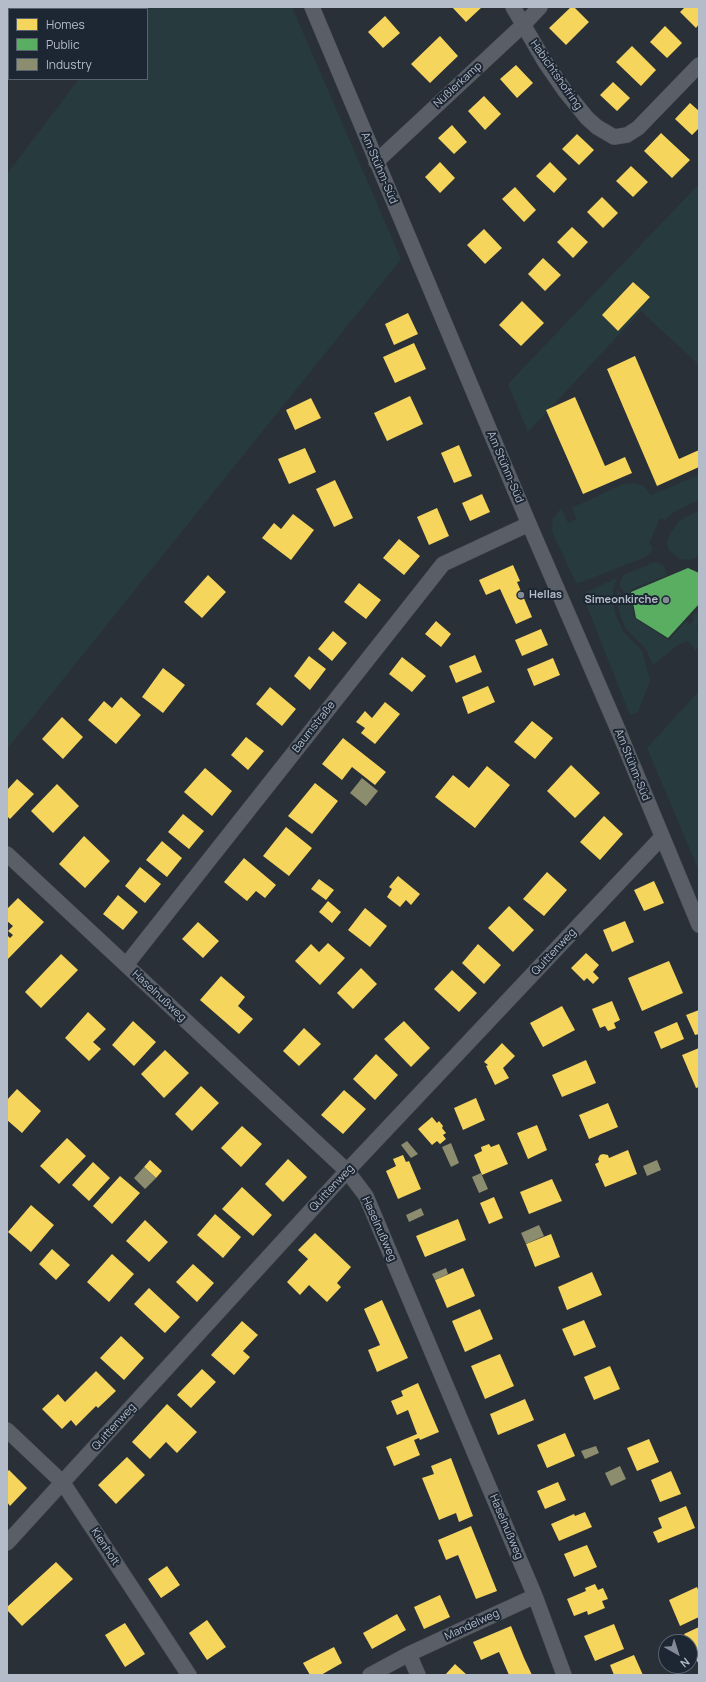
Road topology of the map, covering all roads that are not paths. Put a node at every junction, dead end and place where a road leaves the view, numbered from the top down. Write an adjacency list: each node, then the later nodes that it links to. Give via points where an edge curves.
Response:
1 (312, 7): 6 (street, Am Stühm-Süd)
2 (513, 7): 4 (street, Habichtshofring)
3 (540, 7): 4 (street, Nüßlerkamp)
4 (522, 25): 5 (street, Habichtshofring, via 578,107 597,127 614,136 627,135 638,128); 6 (street, Nüßlerkamp)
5 (699, 65)
6 (376, 162): 7 (street, Am Stühm-Süd)
7 (529, 524): 8 (street, Am Stühm-Süd); 11 (street, Baumstraße, via 443,564)
8 (662, 837): 10 (street, Am Stühm-Süd); 12 (street, Quittenweg)
9 (7, 854): 11 (street, Haselnußweg)
10 (699, 925)
11 (126, 965): 12 (street, Haselnußweg)
12 (347, 1171): 14 (street, Quittenweg); 16 (street, Haselnußweg, via 366,1196)
13 (7, 1430): 14 (street, Kienholt)
14 (63, 1483): 15 (street, Quittenweg); 18 (street, Kienholt)
15 (7, 1543)
16 (535, 1596): 17 (street, Mandelweg); 21 (street, Haselnußweg)
17 (409, 1654): 19 (street, Mandelweg); 20 (street)
18 (189, 1675)
19 (370, 1675)
20 (418, 1675)
21 (564, 1675)

